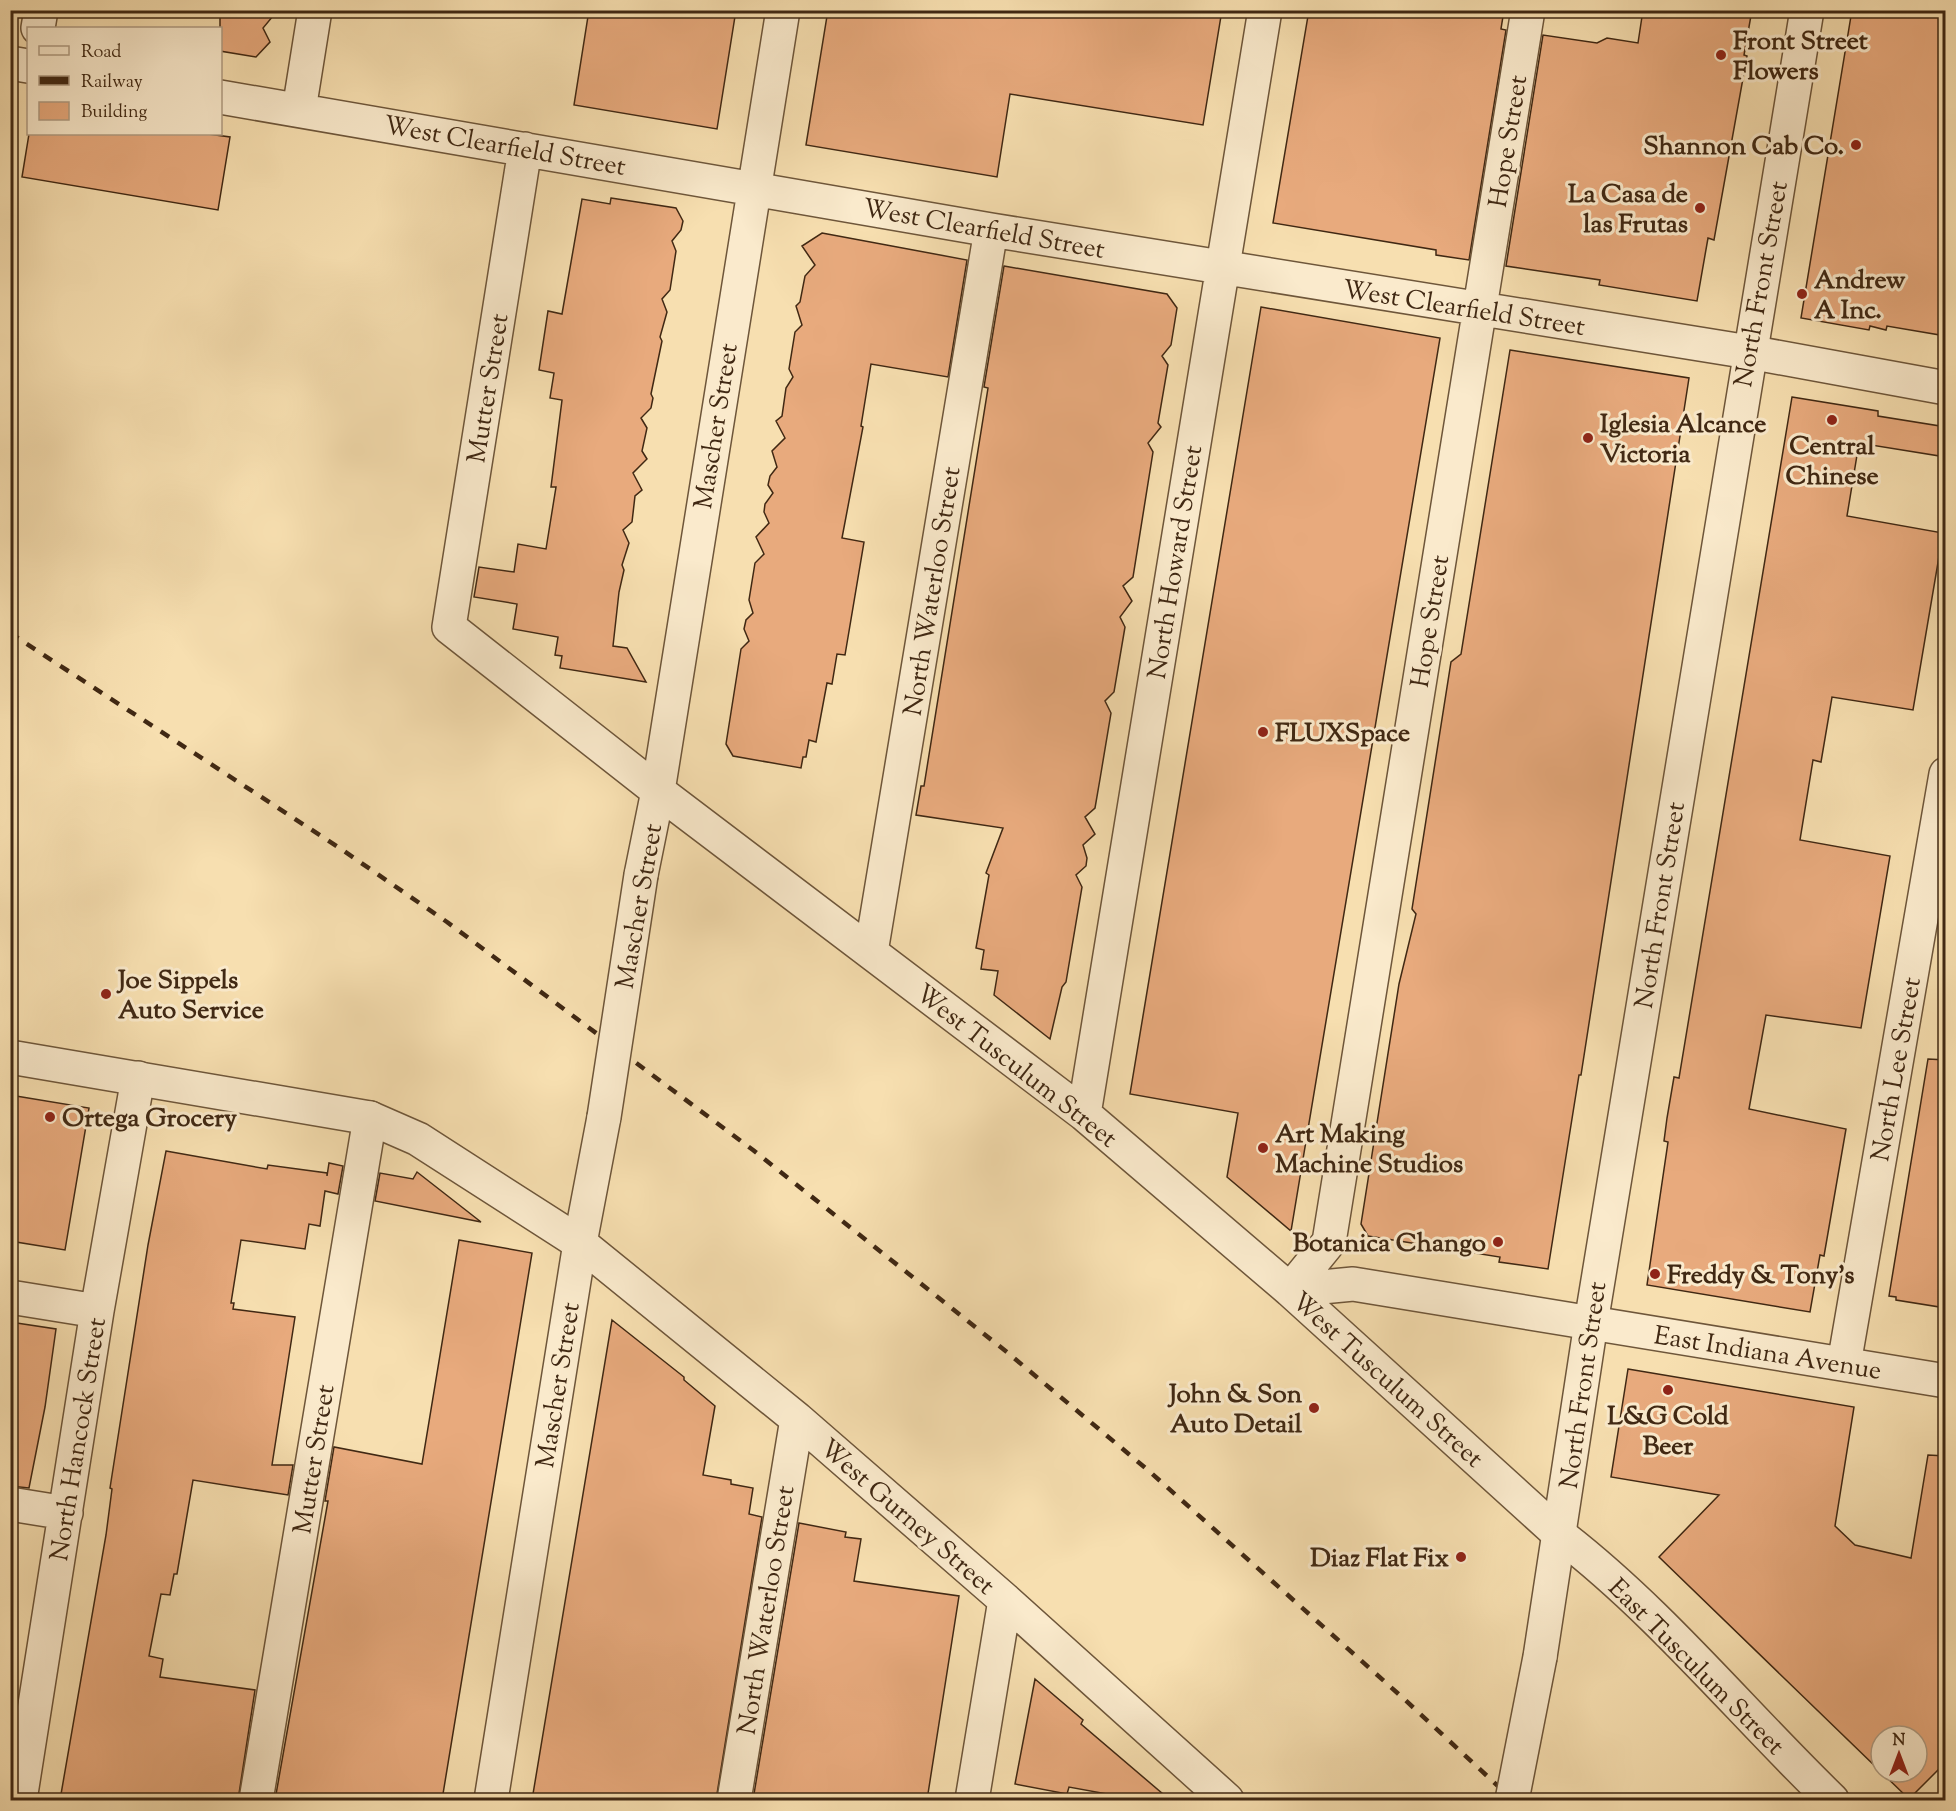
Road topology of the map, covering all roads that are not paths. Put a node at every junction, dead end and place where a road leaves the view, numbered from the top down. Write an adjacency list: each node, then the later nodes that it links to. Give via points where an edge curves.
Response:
1 (41, 10): 7 (street)
2 (315, 10): 11 (street)
3 (783, 10): 13 (street, Mascher Street)
4 (1265, 10): 15 (street, North Howard Street)
5 (1528, 10): 16 (street, Hope Street)
6 (1807, 10): 17 (street, North Front Street)
7 (38, 27)
8 (10, 63): 9 (street)
9 (27, 66)
10 (222, 97): 11 (street, West Clearfield Street)
11 (299, 110): 12 (street, West Clearfield Street)
12 (525, 149): 13 (street, West Clearfield Street); 19 (street, Mutter Street)
13 (753, 187): 14 (street, West Clearfield Street); 21 (street, Mascher Street)
14 (991, 230): 15 (street, West Clearfield Street); 22 (street, North Waterloo Street)
15 (1222, 268): 16 (street, West Clearfield Street); 25 (street, North Howard Street)
16 (1479, 309): 17 (street, West Clearfield Street); 28 (street, Hope Street, via 1329,1242)
17 (1749, 352): 18 (street, West Clearfield Street); 31 (street, North Front Street)
18 (1946, 388)
19 (449, 627): 21 (street, West Tusculum Street)
20 (1946, 774): 32 (street, North Lee Street)
21 (658, 791): 22 (street, West Tusculum Street); 27 (street, Mascher Street, bridge)
22 (871, 952): 25 (street, West Tusculum Street)
23 (10, 1057): 24 (street, West Gurney Street)
24 (138, 1078): 26 (street, West Gurney Street); 30 (street, North Hancock Street)
25 (1084, 1114): 28 (street, West Tusculum Street)
26 (370, 1118): 27 (street, West Gurney Street, via 418,1139); 41 (street, Mutter Street)
27 (580, 1243): 34 (street, West Gurney Street); 42 (street, Mascher Street)
28 (1290, 1290): 31 (street, East Indiana Avenue, via 1353,1284); 37 (street, West Tusculum Street)
29 (10, 1297): 30 (street)
30 (97, 1311): 36 (street, North Hancock Street)
31 (1590, 1323): 32 (street, East Indiana Avenue); 37 (street, North Front Street)
32 (1844, 1364): 33 (street, East Indiana Avenue)
33 (1946, 1381)
34 (797, 1419): 38 (street, West Gurney Street); 43 (street, North Waterloo Street)
35 (10, 1504): 36 (street)
36 (66, 1513): 39 (street, North Hancock Street)
37 (1560, 1535): 46 (street, North Front Street, bridge); 47 (street, East Tusculum Street, via 1656,1620)
38 (1005, 1600): 44 (street); 45 (street, West Gurney Street)
39 (22, 1717): 40 (street, North Hancock Street)
40 (20, 1800)
41 (256, 1800)
42 (491, 1800)
43 (734, 1800)
44 (972, 1800)
45 (1227, 1800)
46 (1512, 1800)
47 (1832, 1800)

